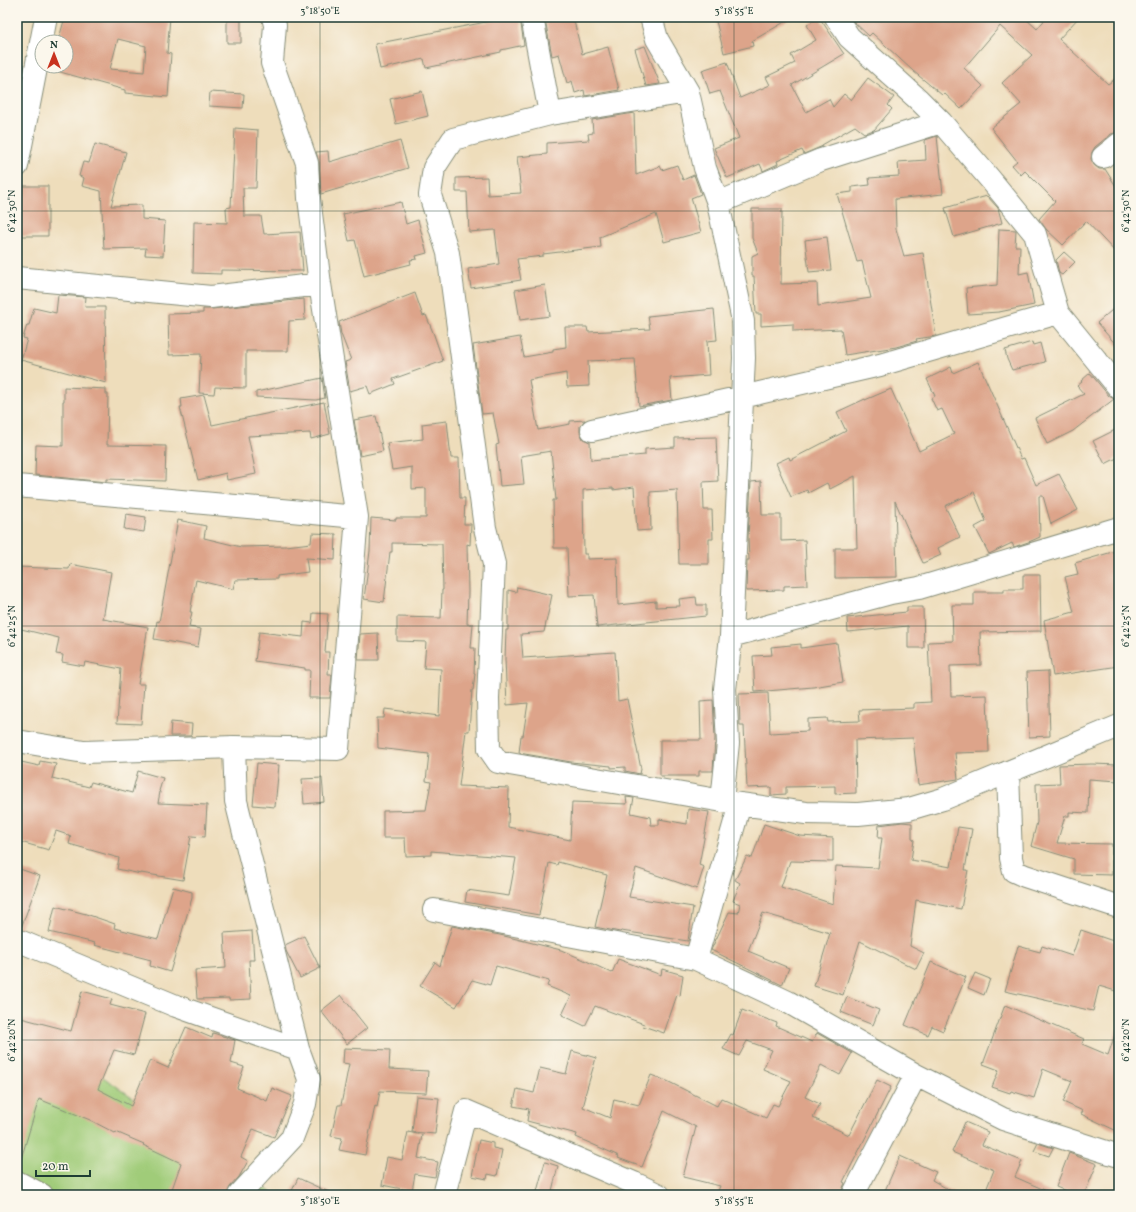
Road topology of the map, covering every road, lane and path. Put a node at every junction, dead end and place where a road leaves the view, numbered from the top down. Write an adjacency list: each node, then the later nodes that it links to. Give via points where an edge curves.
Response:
1 (46, 17): 9 (street)
2 (273, 17): 12 (street, via 275,25 272,63 307,163)
3 (532, 17): 7 (street)
4 (651, 17): 6 (street, via 657,39)
5 (836, 17): 8 (street, via 849,37)
6 (688, 92): 7 (street); 10 (street, via 706,168)
7 (550, 114): 25 (street, via 453,139 434,168 430,195 448,253 485,528 494,564 488,698 489,749 498,762)
8 (941, 122): 10 (street, via 821,160); 13 (street, via 1035,234)
9 (17, 166)
10 (718, 203): 15 (street, via 743,321)
11 (17, 278): 12 (street, via 211,297)
12 (320, 284): 18 (street)
13 (1058, 313): 14 (street); 15 (street, via 880,365)
14 (1119, 388)
15 (742, 397): 16 (street); 20 (street)
16 (592, 430)
17 (17, 486): 18 (street)
18 (357, 517): 23 (street, via 338,749)
19 (1119, 528): 20 (street, via 919,588 891,593)
20 (731, 636): 25 (street, via 725,689)
21 (1119, 726): 24 (street)
22 (17, 741): 23 (street, via 84,752)
23 (234, 747): 30 (street, via 236,801)
24 (1008, 772): 25 (street, via 943,799 909,809 858,814 806,813); 26 (street, via 1011,858 1014,871)
25 (731, 802): 29 (street)
26 (1119, 906)
27 (434, 910): 29 (street)
28 (17, 940): 30 (street, via 176,1006)
29 (696, 959): 31 (street, via 788,1002)
30 (298, 1049): 35 (street, via 309,1079 305,1104 292,1138)
31 (916, 1075): 32 (street, via 1003,1118); 38 (street)
32 (1119, 1156)
33 (17, 1182): 34 (street)
34 (42, 1195)
35 (239, 1195)
36 (444, 1195): 37 (street, via 466,1111)
37 (659, 1195)
38 (853, 1195)

